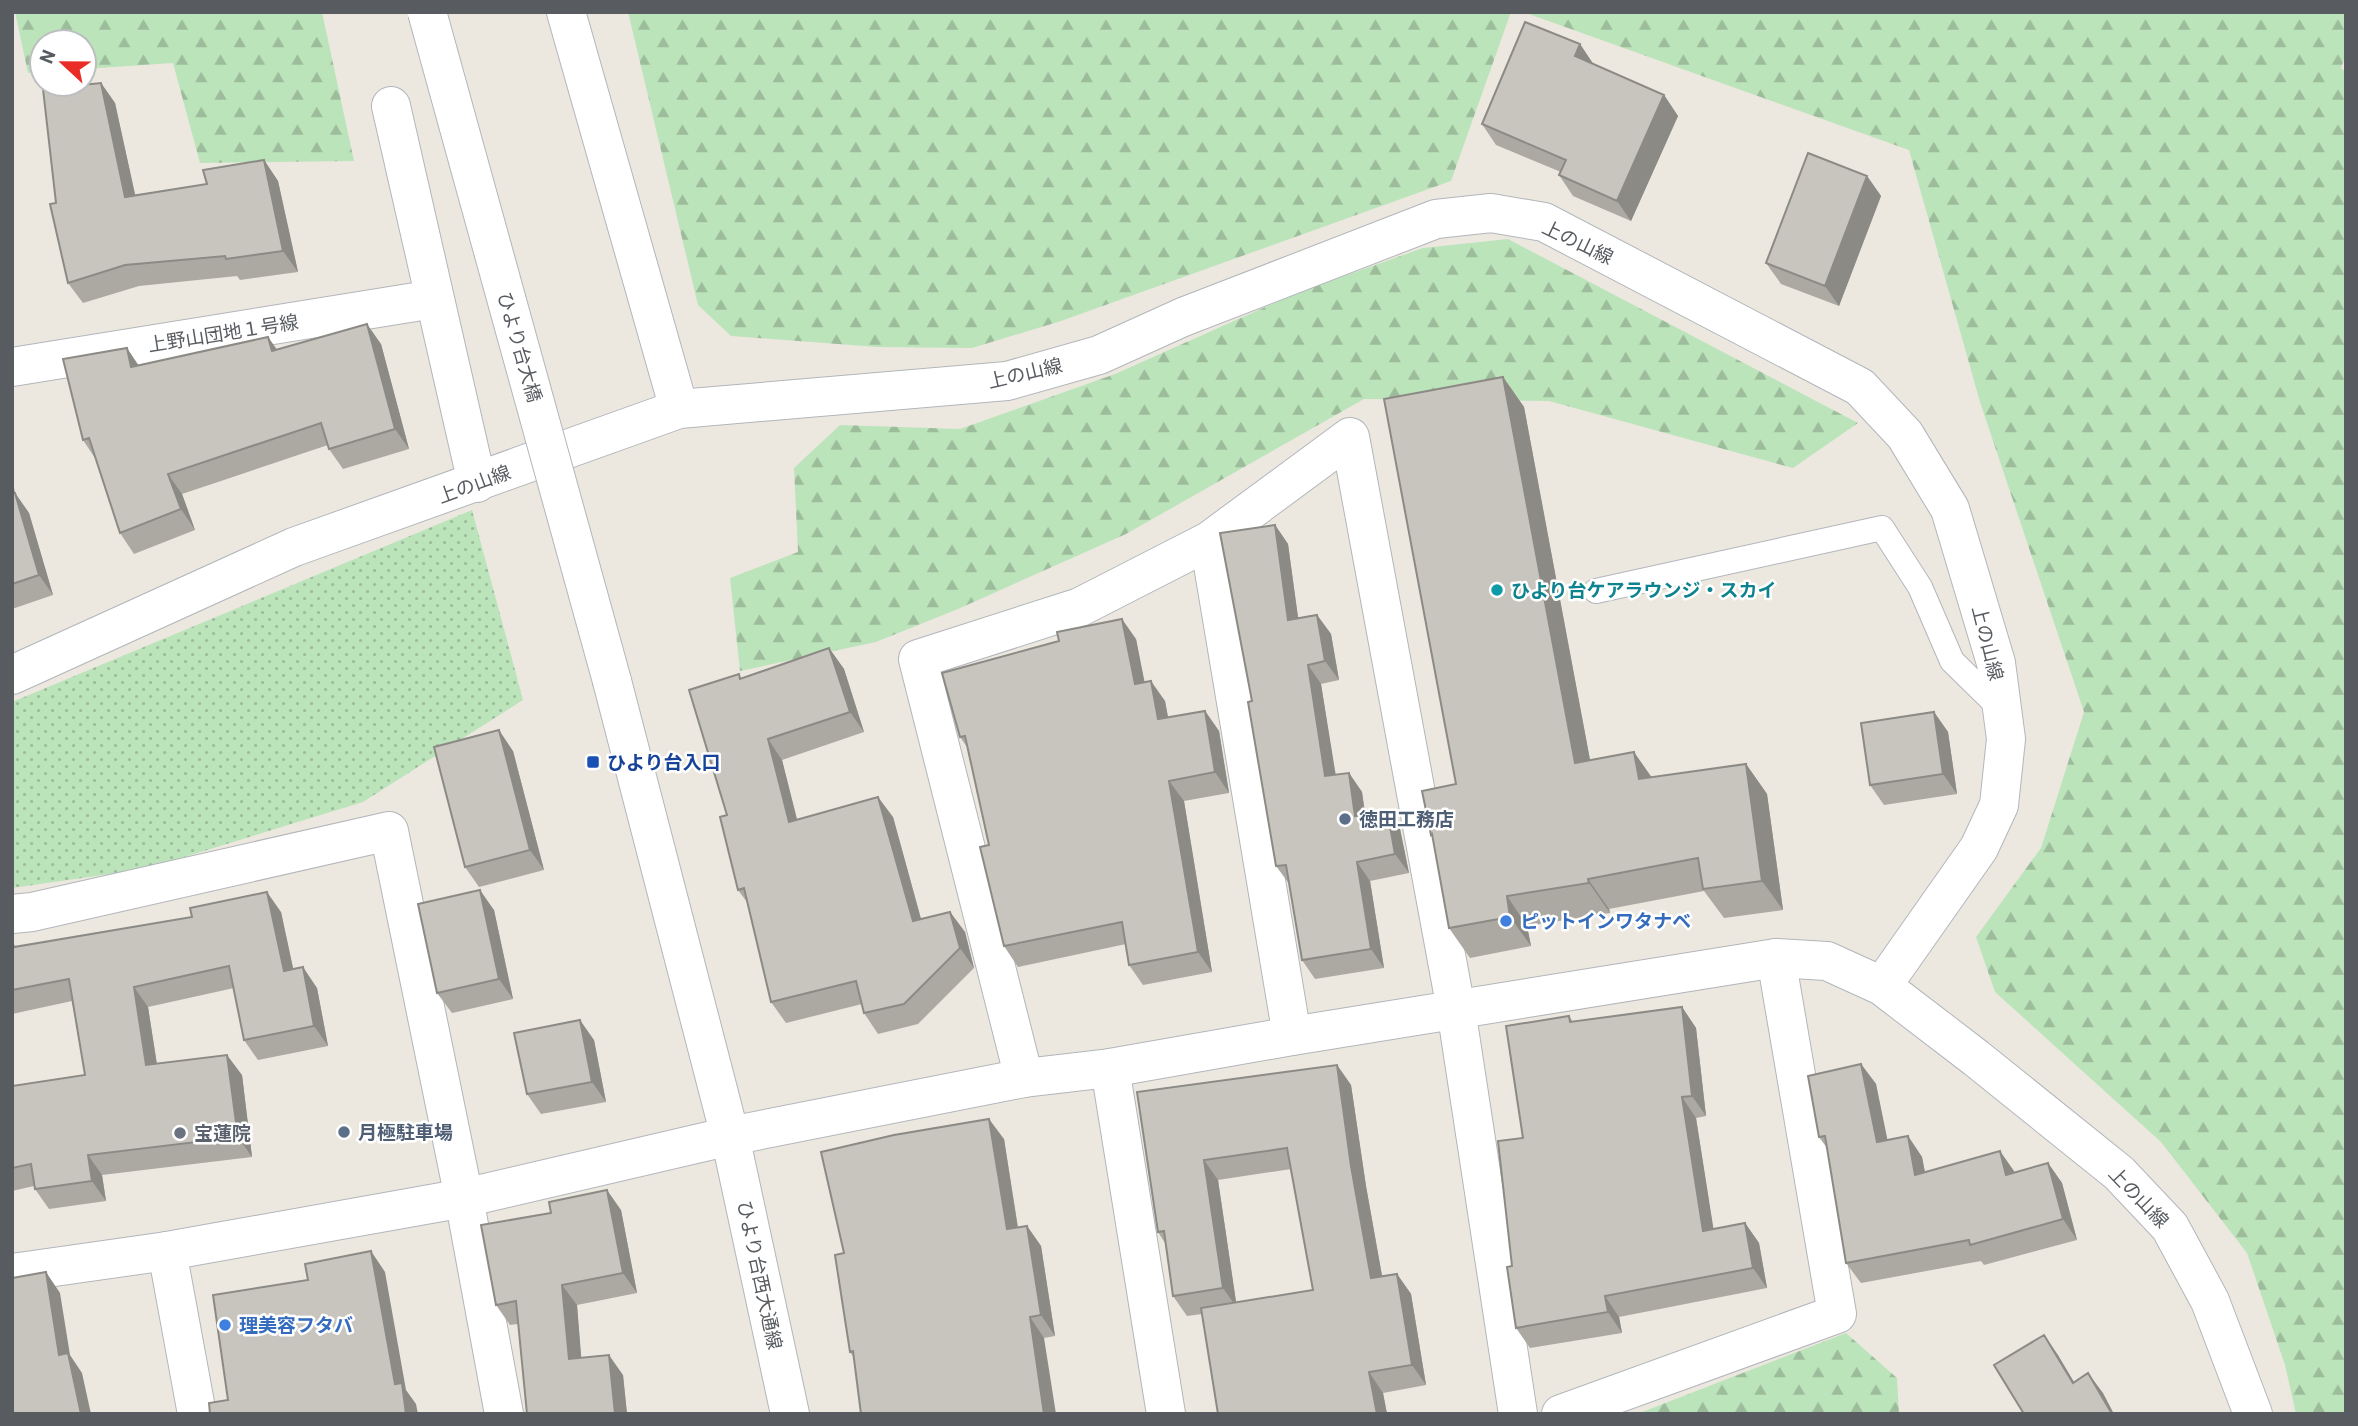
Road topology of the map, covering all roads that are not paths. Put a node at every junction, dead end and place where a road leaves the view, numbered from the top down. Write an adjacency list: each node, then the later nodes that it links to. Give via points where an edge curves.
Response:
1 (427, 12): 19 (street, ひより台大橋, bridge, via 612,681)
2 (566, 12): 6 (street)
3 (391, 106): 4 (street)
4 (434, 299): 5 (street, 上野山団地１号線); 7 (street)
5 (12, 367)
6 (679, 409): 7 (street, 上の山線); 11 (street, 上の山線, via 1007,381 1099,355 1183,317 1436,219 1491,213 1544,222 1860,387 1905,435 1950,509 1996,663)
7 (477, 483): 10 (street, 上の山線, via 294,547)
8 (1209, 541): 15 (street, via 1350,438); 16 (street); 18 (street, via 1080,607 918,660)
9 (1595, 591): 11 (lane, via 1882,528 1920,587 1952,660)
10 (12, 675)
11 (2002, 710): 14 (street, 上の山線, via 2006,739 1999,806 1979,848)
12 (12, 914): 20 (street, via 389,831)
13 (1776, 958): 14 (street, via 1826,961); 15 (street); 28 (street, via 1837,1314)
14 (1882, 986): 29 (street, 上の山線, via 2119,1173 2170,1227 2210,1301)
15 (1456, 1009): 16 (street); 27 (street)
16 (1292, 1035): 17 (street)
17 (1110, 1068): 18 (street); 26 (street)
18 (1024, 1078): 19 (street)
19 (730, 1136): 20 (street); 25 (street, ひより台西大通線)
20 (464, 1198): 21 (street); 24 (street)
21 (167, 1251): 22 (street); 23 (street)
22 (12, 1273)
23 (197, 1414)
24 (504, 1414)
25 (790, 1414)
26 (1166, 1414)
27 (1518, 1414)
28 (1561, 1414)
29 (2253, 1414)

